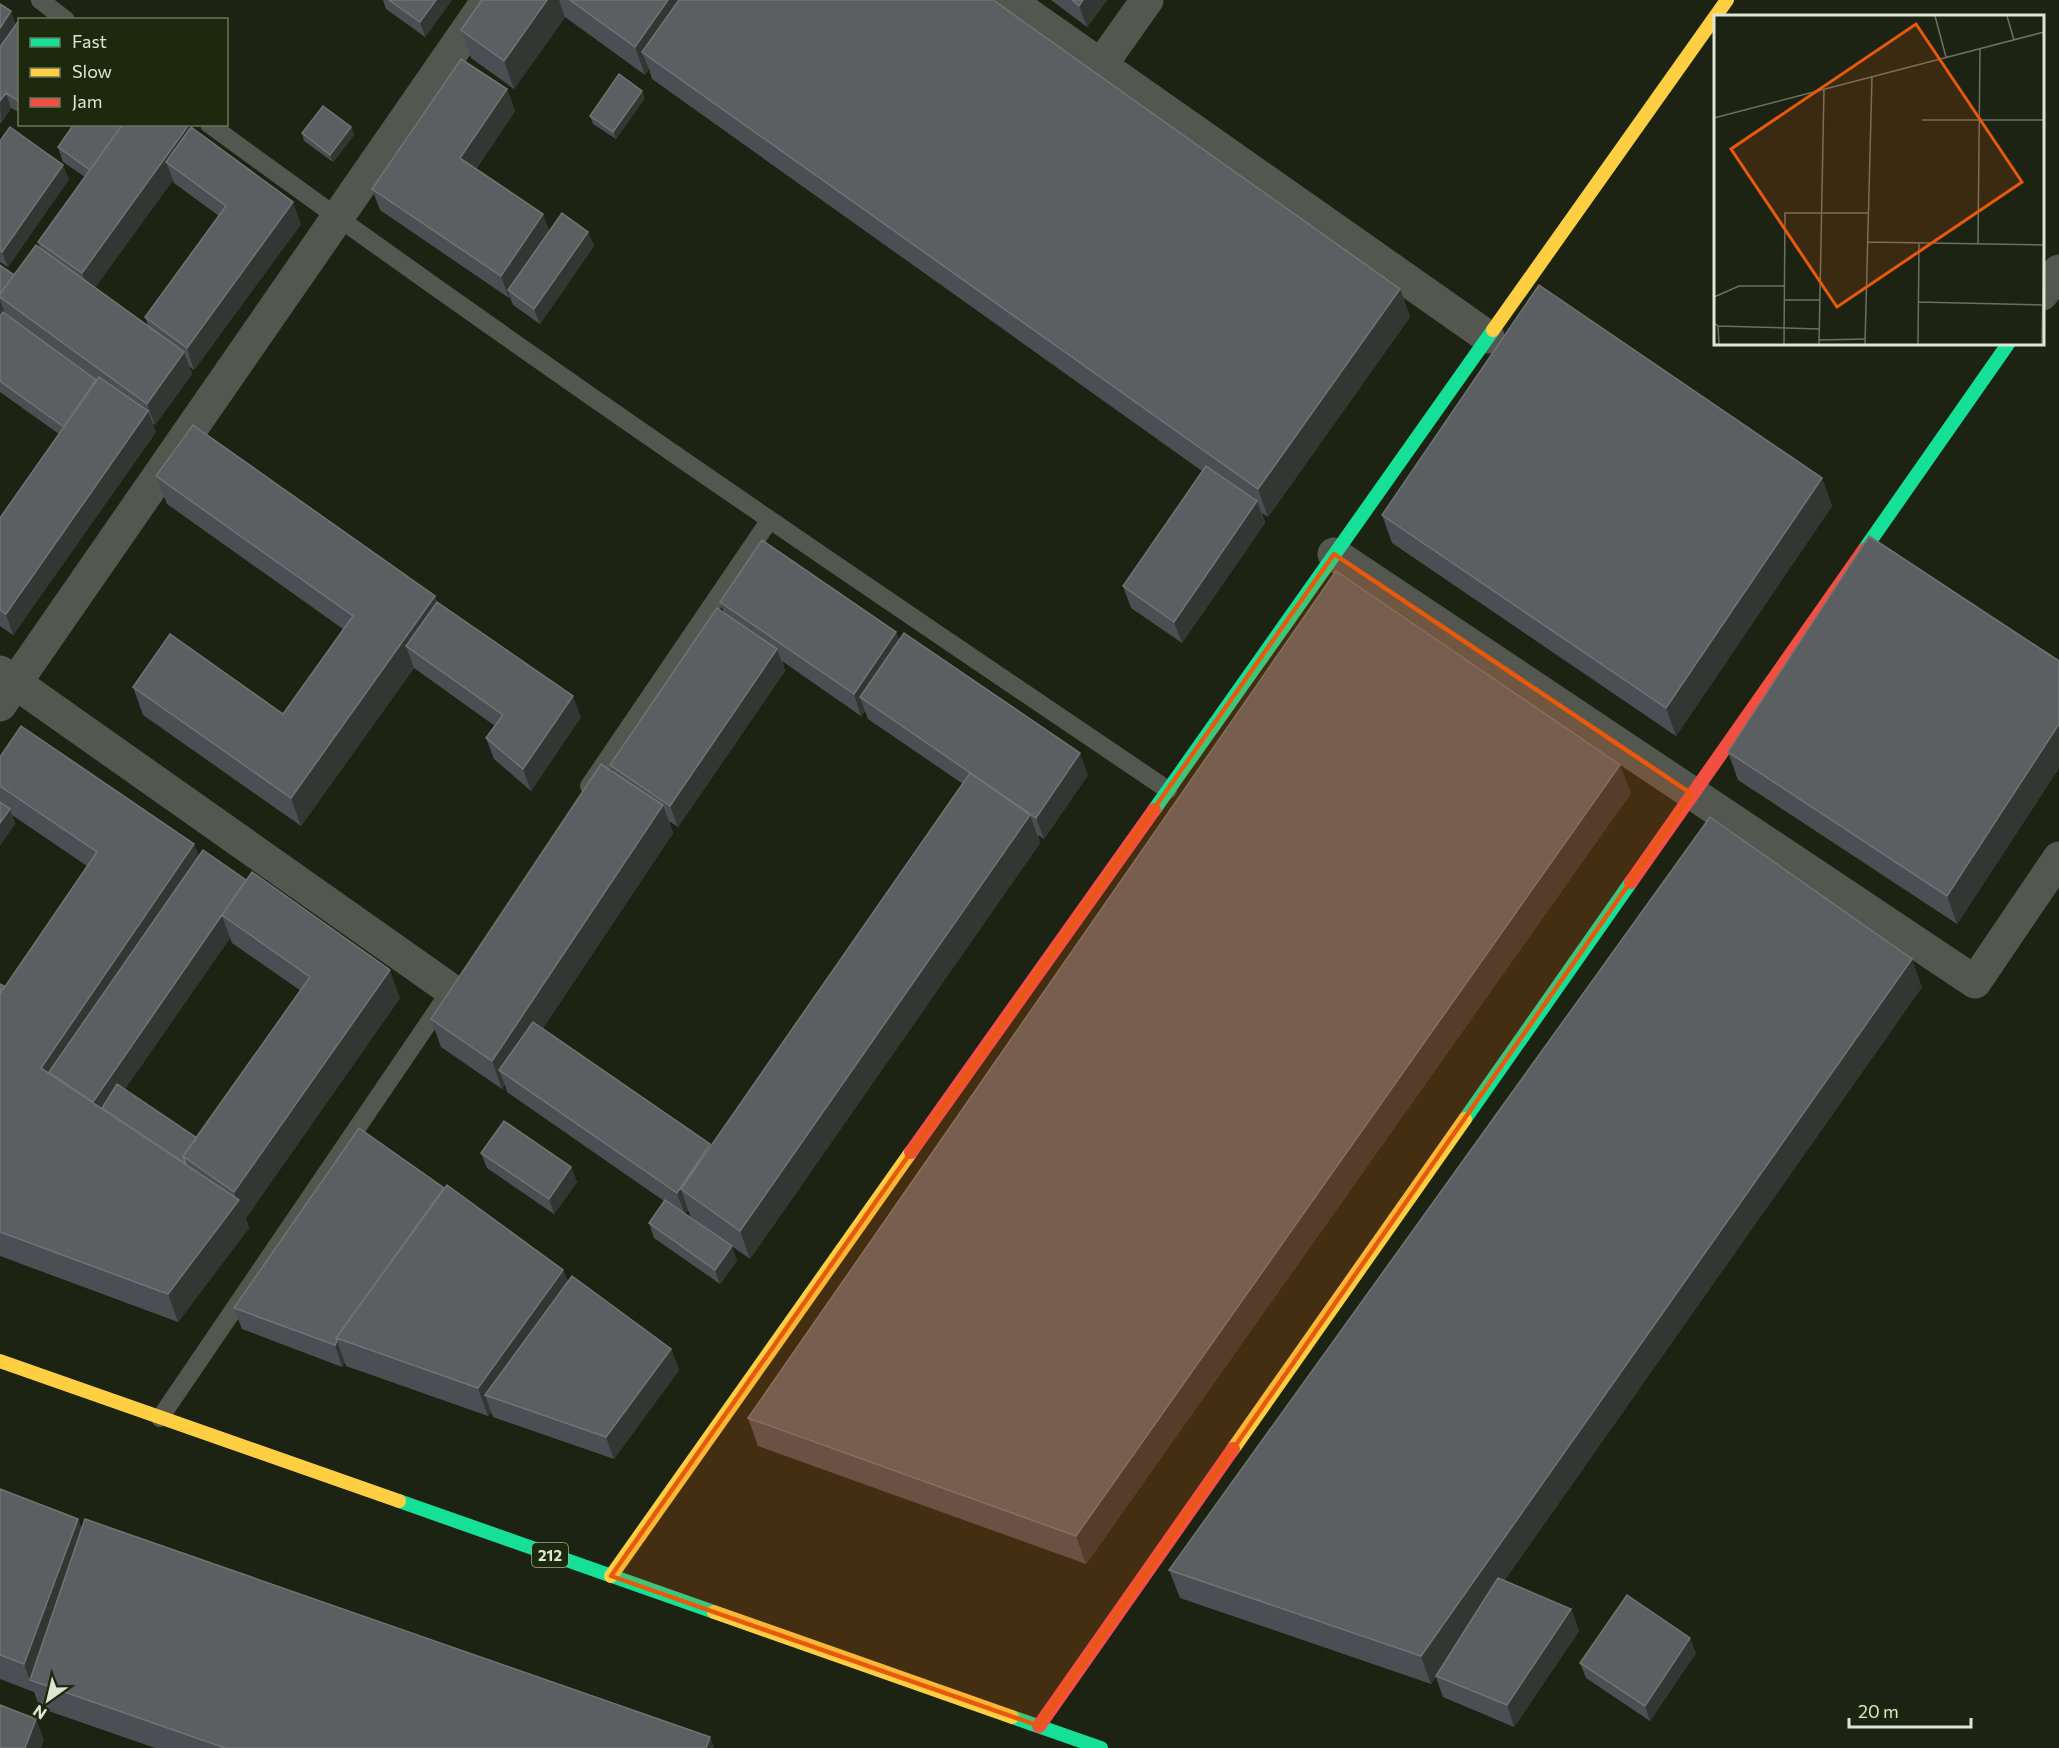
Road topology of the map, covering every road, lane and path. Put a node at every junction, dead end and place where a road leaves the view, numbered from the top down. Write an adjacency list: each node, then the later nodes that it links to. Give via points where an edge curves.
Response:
1 (40, 0): 7 (lane)
2 (488, 0): 11 (street)
3 (1008, 0): 9 (street)
4 (1147, 0): 9 (street)
5 (1727, 0): 6 (street)
6 (1716, 15)
7 (63, 18)
8 (1714, 18): 14 (street)
9 (1101, 65): 14 (street)
10 (213, 126): 11 (lane)
11 (337, 218): 16 (lane); 18 (street)
12 (2059, 271): 13 (street)
13 (2044, 293)
14 (1488, 337): 17 (street)
15 (2007, 345): 20 (street)
16 (769, 521): 19 (lane); 21 (lane)
17 (1335, 554): 19 (street); 20 (street)
18 (5, 687): 23 (street)
19 (1168, 790): 26 (street)
20 (1692, 794): 22 (street, via 1976,982); 27 (street)
21 (577, 804)
22 (2059, 858)
23 (454, 985): 25 (lane)
24 (0, 1361): 25 (street, 212)
25 (160, 1418): 26 (street, 212)
26 (611, 1576): 27 (street, 212)
27 (1039, 1726): 28 (street, 212)
28 (1101, 1748)

